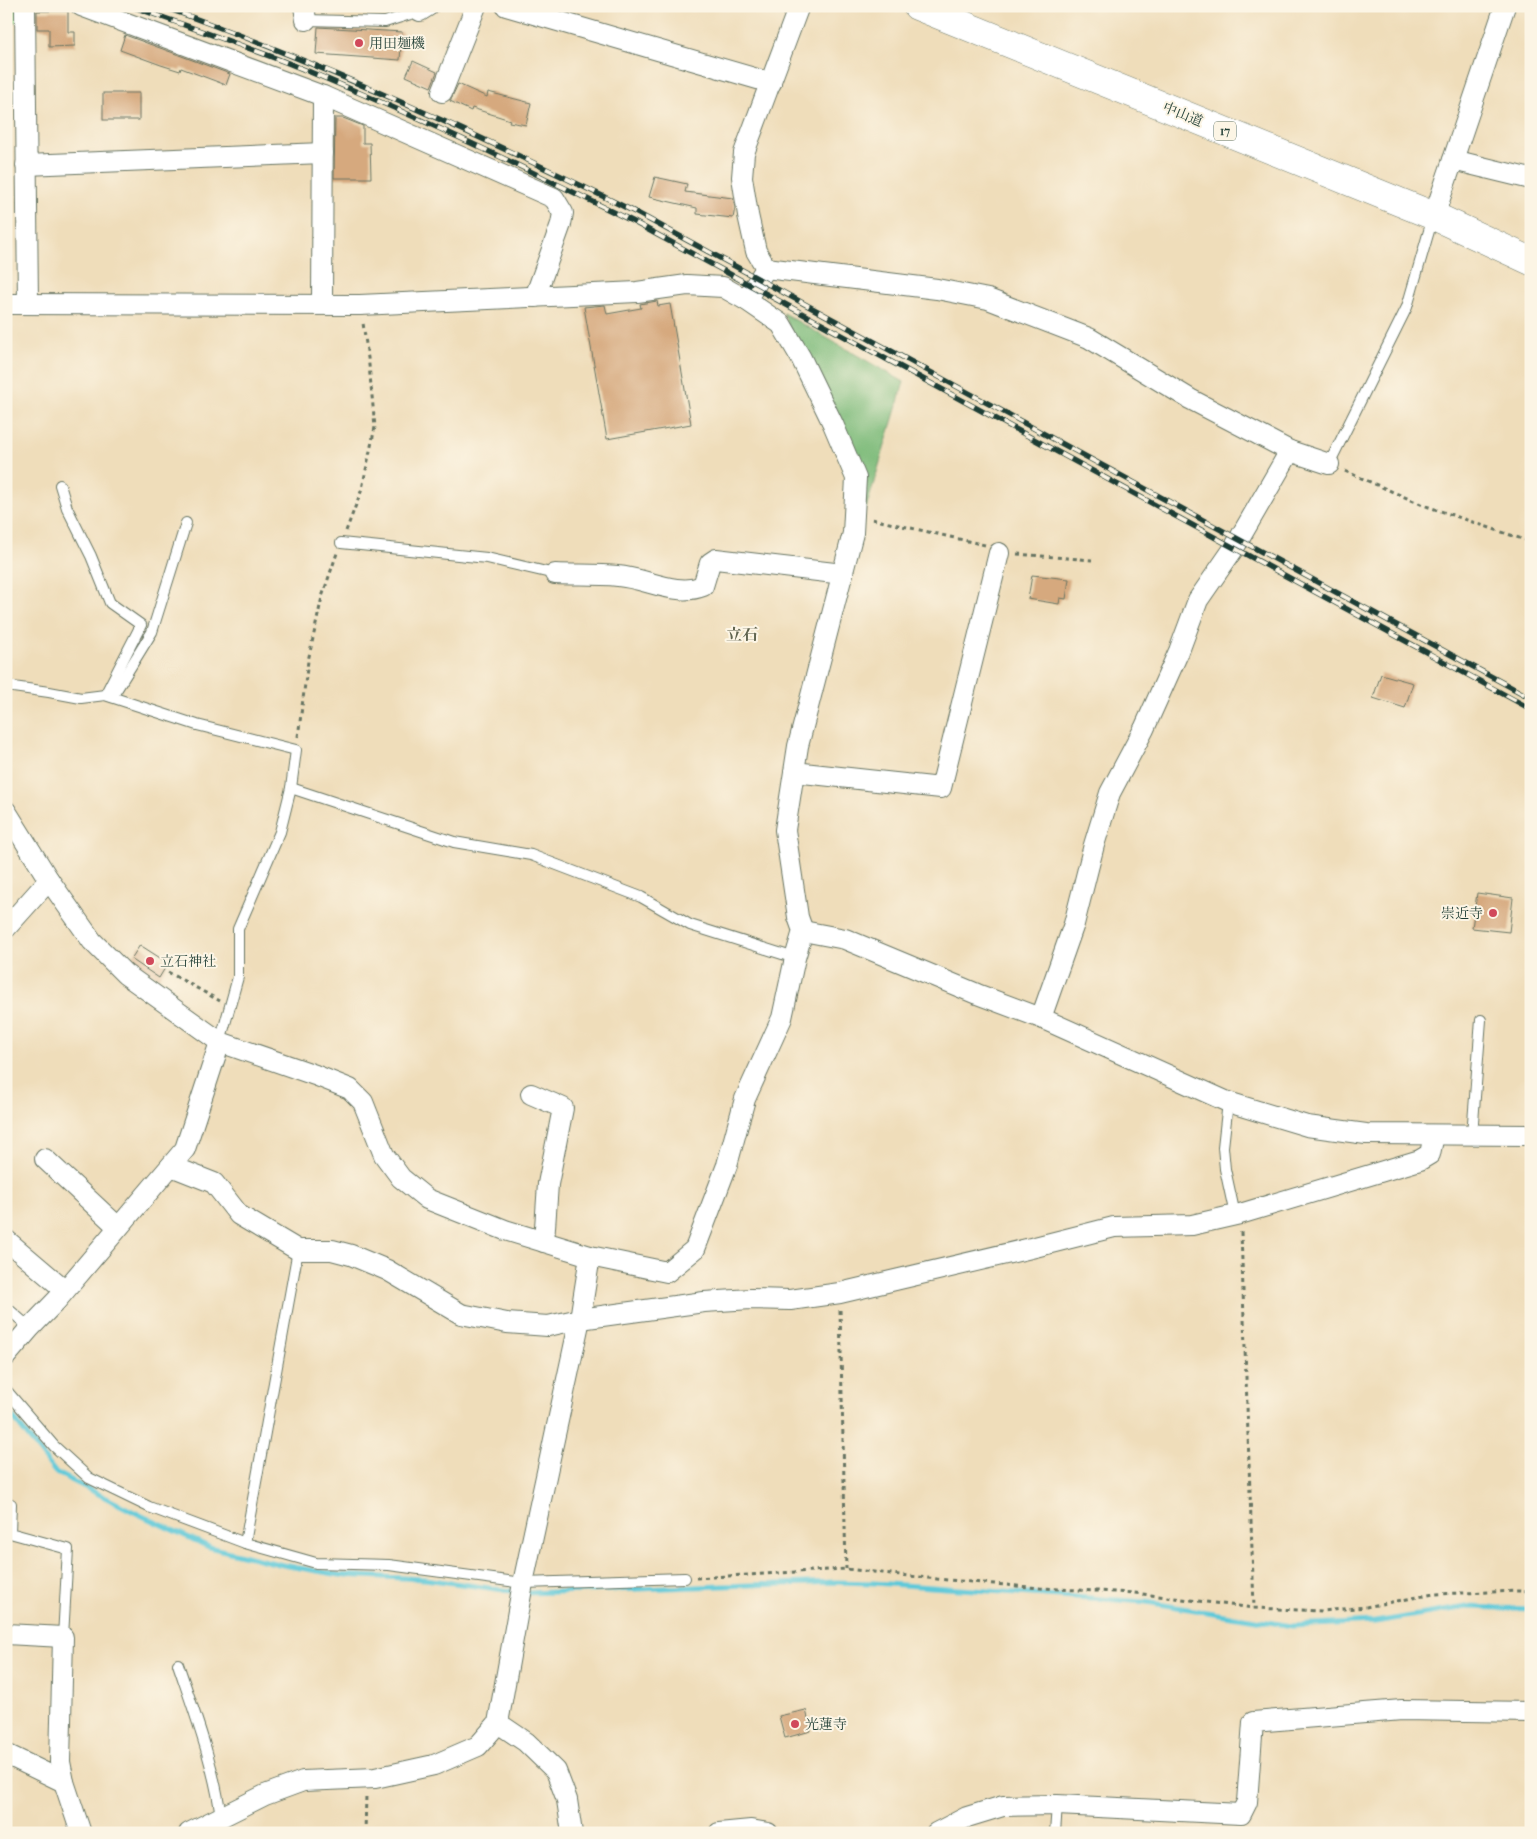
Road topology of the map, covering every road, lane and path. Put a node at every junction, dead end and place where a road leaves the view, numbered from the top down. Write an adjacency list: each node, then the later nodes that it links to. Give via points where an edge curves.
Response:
1 (25, 6): 15 (street)
2 (81, 6): 12 (street)
3 (476, 6): 11 (street)
4 (506, 6): 10 (street)
5 (799, 6): 10 (street)
6 (917, 6): 17 (highway, 中山道 / 17)
7 (1504, 6): 14 (street)
8 (424, 9): 9 (lane, via 385,22)
9 (305, 13)
10 (771, 83): 19 (street, via 744,153 742,177 756,251)
11 (442, 92)
12 (323, 96): 13 (street); 20 (street, via 554,198 563,213)
13 (323, 153): 15 (street); 24 (street)
14 (1453, 160): 16 (street); 17 (street)
15 (26, 165): 23 (street)
16 (1531, 179)
17 (1434, 216): 18 (highway, 中山道 / 17); 27 (lane, via 1407,307)
18 (1531, 261)
19 (766, 268): 21 (street); 26 (street, via 937,289 988,299 1089,338 1190,399)
20 (535, 297): 21 (street, via 637,292 687,284 723,287); 25 (street)
21 (746, 300): 29 (street, via 780,324 801,358 856,478)
22 (6, 304): 23 (street)
23 (28, 304): 24 (street)
24 (322, 304): 25 (street)
25 (360, 305): 32 (path, via 375,427 362,489)
26 (1290, 451): 27 (street); 49 (street, via 1234,548 1198,600 1144,729 1110,794 1074,924)
27 (1329, 464): 31 (path, via 1423,505)
28 (60, 485): 38 (lane, via 110,604 141,626)
29 (854, 515): 33 (path, via 988,546); 36 (street)
30 (186, 523): 38 (lane, via 152,632)
31 (1531, 542)
32 (341, 543): 35 (lane, via 487,558); 39 (path, via 322,597 310,652)
33 (999, 553): 34 (path); 40 (street, via 941,788)
34 (1092, 560)
35 (555, 574): 36 (street, via 620,576 666,587 694,589 703,586 710,564 716,559)
36 (843, 574): 40 (street)
37 (6, 686): 38 (lane, via 81,698)
38 (108, 696): 39 (lane, via 197,725)
39 (296, 750): 41 (lane)
40 (794, 772): 45 (street, via 785,830 798,917)
41 (291, 788): 46 (lane, via 454,842 531,855 641,897 690,925); 48 (lane, via 280,832 238,929 238,977)
42 (6, 811): 43 (street)
43 (49, 880): 44 (street); 51 (street, via 92,941 125,974)
44 (6, 928)
45 (804, 931): 46 (street); 49 (street, via 845,939)
46 (795, 958): 64 (street, via 782,1018 745,1099 727,1165 695,1249 668,1272)
47 (168, 972): 48 (path)
48 (230, 1007): 51 (lane)
49 (1041, 1018): 53 (street)
50 (1481, 1020): 55 (lane)
51 (220, 1042): 58 (street, via 185,1149); 62 (street, via 350,1089 364,1102 384,1155 401,1178 427,1200)
52 (531, 1094): 62 (street, via 562,1108 548,1184)
53 (1228, 1102): 54 (street, via 1307,1126 1366,1134); 59 (lane, via 1223,1148 1225,1169)
54 (1434, 1135): 55 (street); 59 (street, via 1430,1154 1420,1160)
55 (1472, 1135): 56 (street)
56 (1531, 1135)
57 (45, 1159): 60 (street)
58 (171, 1166): 60 (street); 63 (street, via 214,1183 239,1215)
59 (1238, 1214): 66 (street, via 1192,1224 1114,1227); 78 (path)
60 (118, 1227): 65 (street)
61 (6, 1240): 65 (street)
62 (544, 1242): 64 (street)
63 (298, 1250): 68 (street, via 332,1250 351,1254 387,1270 460,1314 507,1323 548,1326); 73 (lane)
64 (590, 1256): 68 (street)
65 (65, 1290): 69 (street)
66 (840, 1293): 68 (street, via 790,1300 704,1302); 74 (path)
67 (6, 1306): 69 (lane)
68 (580, 1319): 76 (street)
69 (30, 1328): 70 (street)
70 (6, 1356)
71 (6, 1390): 73 (lane, via 54,1446 90,1478 149,1507)
72 (6, 1502): 80 (lane, via 11,1504 10,1533 68,1549)
73 (245, 1543): 76 (lane, via 316,1563 389,1565)
74 (846, 1569): 75 (path); 78 (path, via 1031,1587 1134,1593)
75 (685, 1578): 76 (lane)
76 (523, 1583): 83 (street)
77 (1531, 1592): 78 (path, via 1434,1594 1366,1607 1322,1611)
78 (1254, 1608)
79 (6, 1634): 80 (street)
80 (63, 1637): 86 (street, via 60,1762)
81 (178, 1664): 88 (lane, via 206,1750)
82 (1531, 1712): 87 (street, via 1402,1710 1252,1722 1247,1802 1241,1814)
83 (498, 1723): 85 (street, via 478,1746 434,1765); 92 (street, via 526,1742 556,1771 567,1800)
84 (6, 1754): 86 (street)
85 (366, 1777): 88 (street, via 303,1781); 91 (path)
86 (64, 1782): 89 (street)
87 (1058, 1805): 95 (street, via 1003,1806 966,1817); 96 (lane)
88 (221, 1817): 90 (street)
89 (81, 1833)
90 (188, 1833)
91 (365, 1833)
92 (572, 1833)
93 (719, 1833): 94 (street, via 751,1830)
94 (768, 1833)
95 (936, 1833)
96 (1054, 1833)

